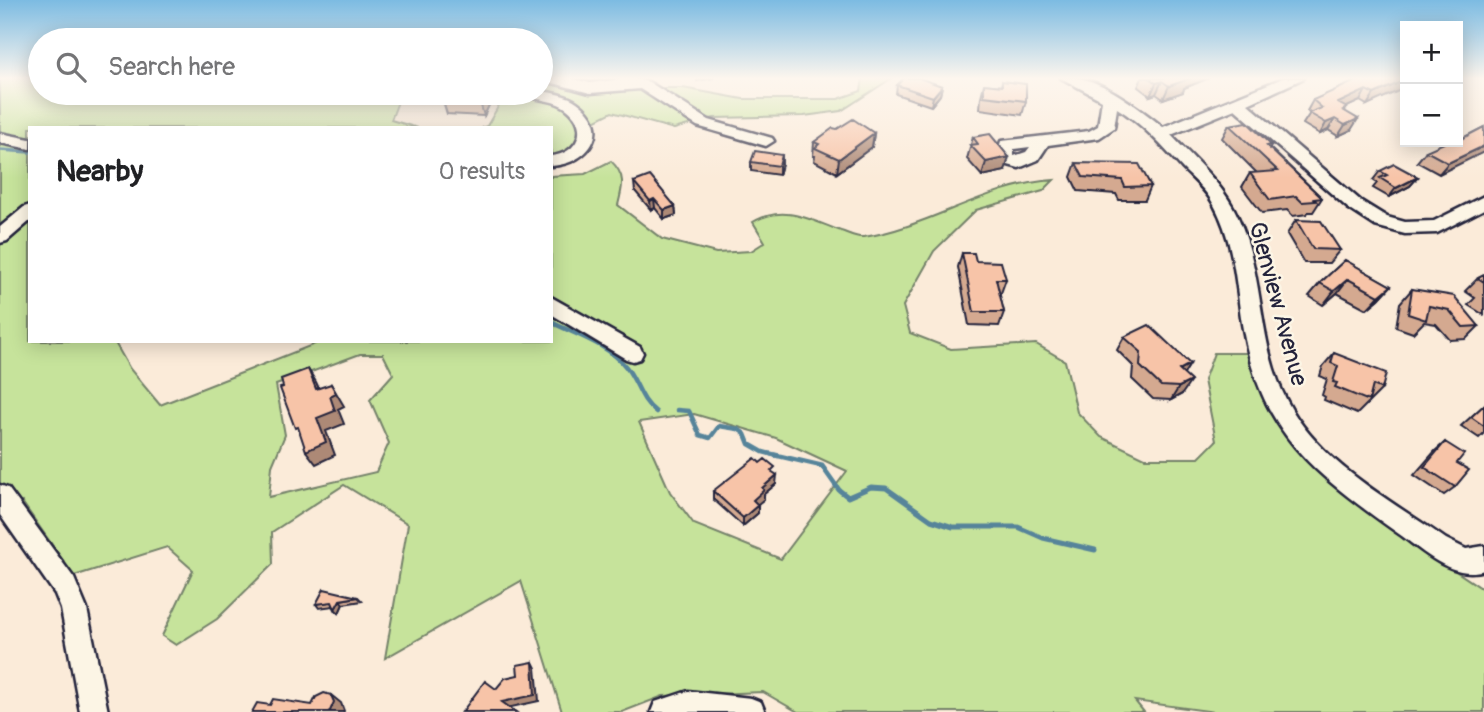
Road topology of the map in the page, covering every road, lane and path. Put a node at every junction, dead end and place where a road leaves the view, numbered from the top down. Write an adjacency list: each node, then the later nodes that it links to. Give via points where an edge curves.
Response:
1 (578, 111): 12 (street, via 586,142 569,160)
2 (685, 111): 9 (street, via 703,123)
3 (1109, 111): 10 (street, via 1106,128 1093,135)
4 (1127, 111): 7 (street, Glenview Avenue)
5 (1217, 111): 7 (street)
6 (1247, 111): 13 (street, via 1355,205 1381,222 1405,228 1437,227)
7 (1160, 134): 19 (street, Glenview Avenue, via 1211,189 1231,223 1260,358 1290,430 1320,462 1440,548 1455,556)
8 (0, 138): 11 (street)
9 (766, 141)
10 (1041, 143)
11 (28, 144)
12 (553, 162)
13 (1484, 202)
14 (28, 213): 15 (street)
15 (0, 237)
16 (553, 305): 17 (street)
17 (633, 353)
18 (3, 506): 20 (street, via 65,587 82,641)
19 (1480, 559)
20 (94, 712)
21 (664, 712): 22 (street, via 688,705)
22 (751, 712)

